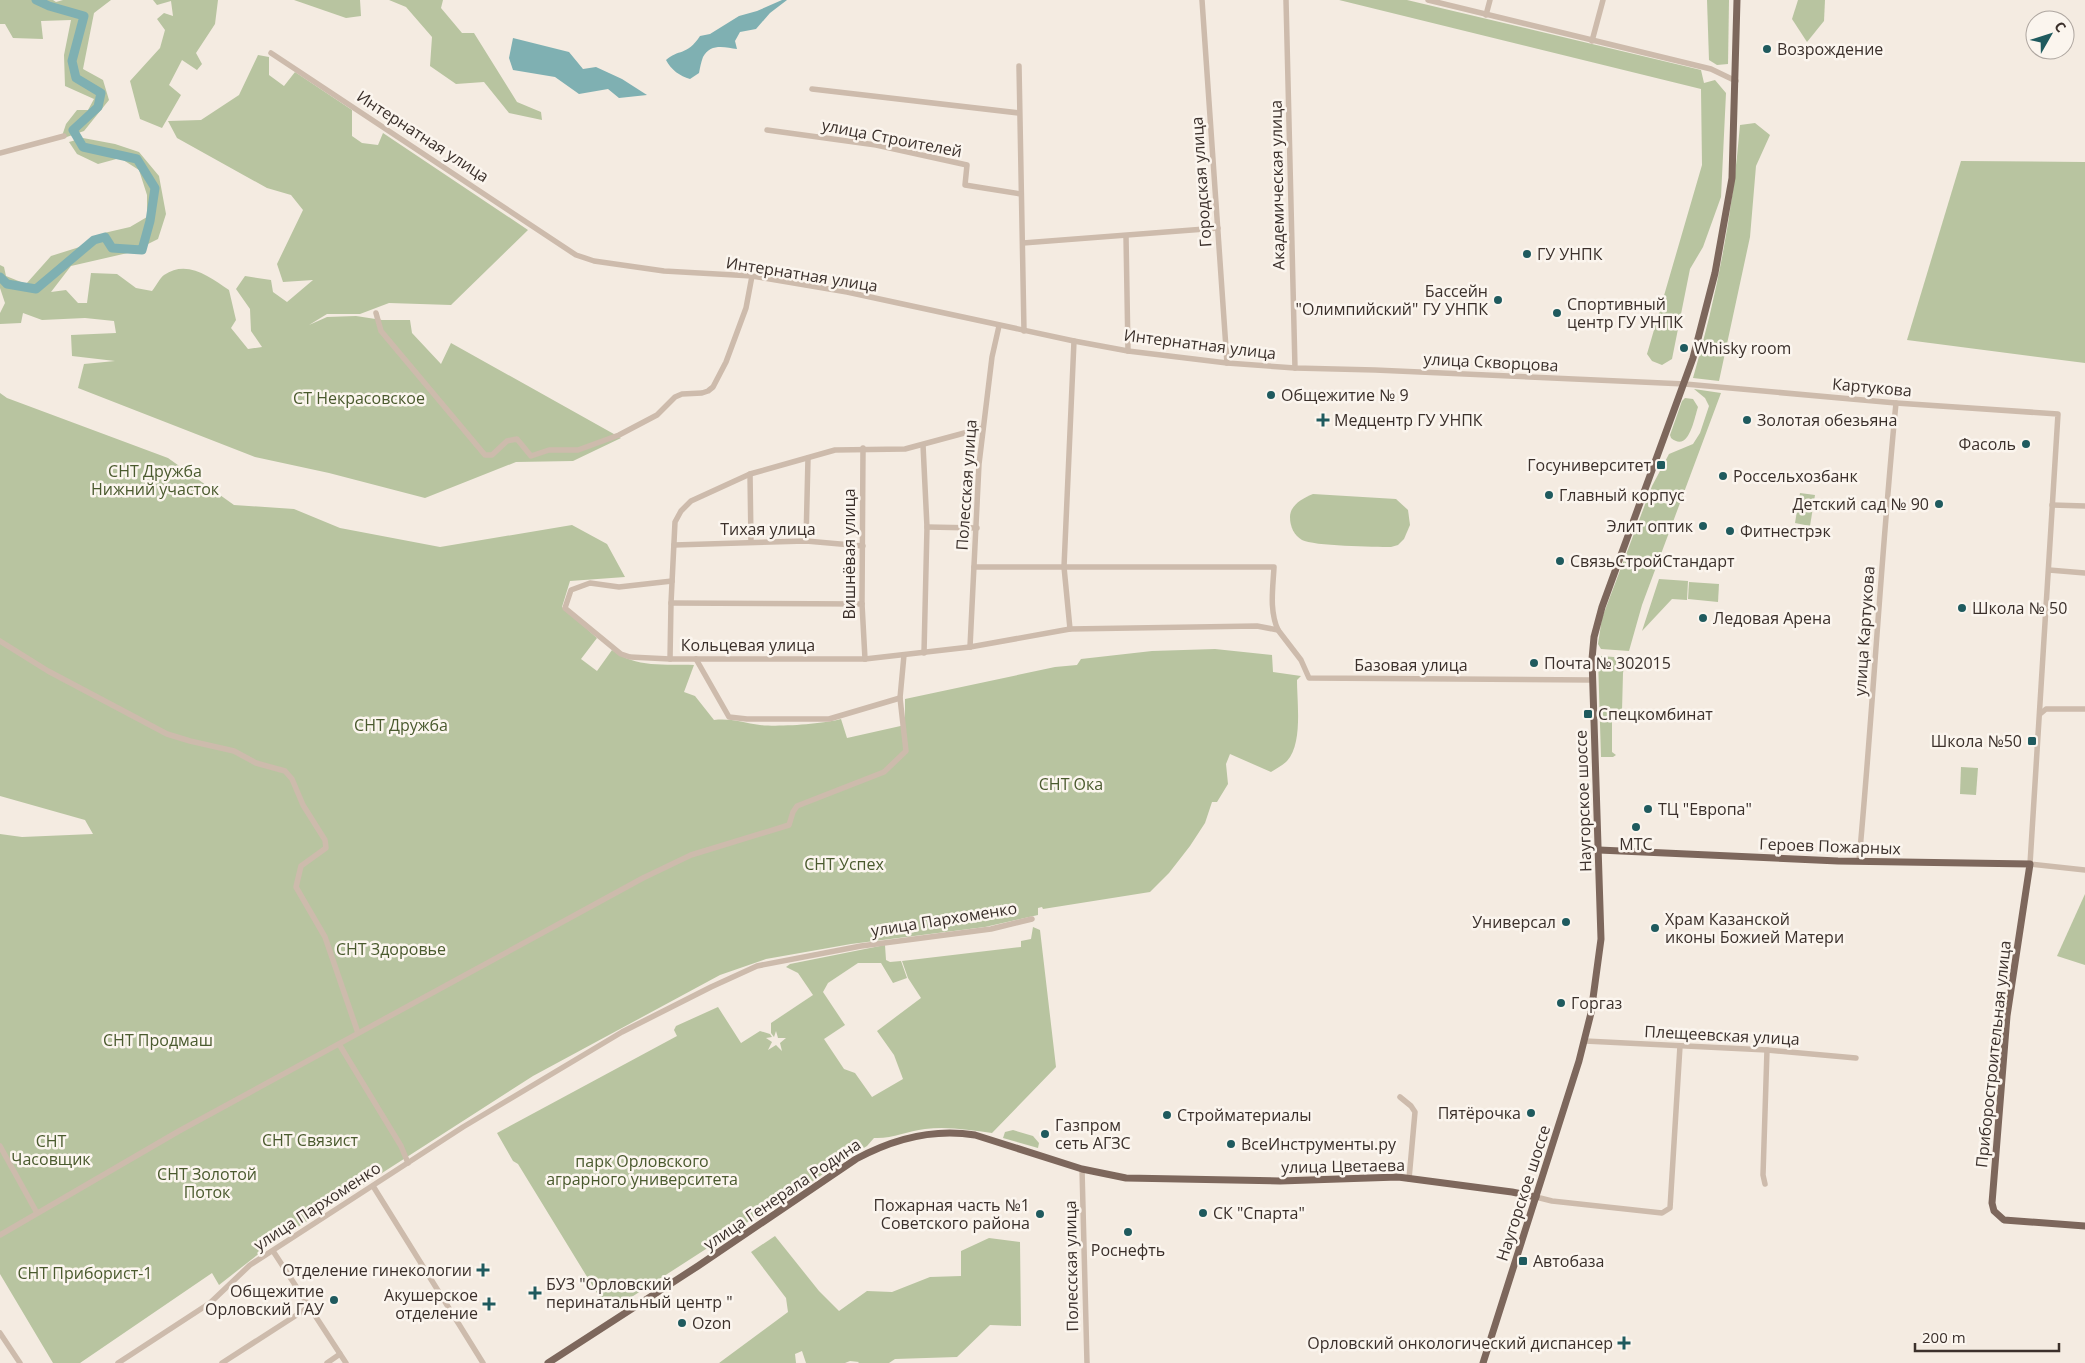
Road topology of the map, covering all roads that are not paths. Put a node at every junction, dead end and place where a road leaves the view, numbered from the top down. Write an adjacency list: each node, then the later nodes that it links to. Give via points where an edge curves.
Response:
1 (1202, 0): 18 (street, Городская улица)
2 (1286, 0): 28 (street, Академическая улица)
3 (1428, 0): 7 (street)
4 (1490, 0): 7 (street)
5 (1603, 0): 8 (street)
6 (1737, 0): 11 (main road, Наугорское шоссе)
7 (1486, 15): 8 (street)
8 (1592, 41): 11 (street, via 1711,69)
9 (271, 53): 21 (street, Интернатная улица, via 585,259 664,271)
10 (1019, 66): 13 (street)
11 (1736, 81): 29 (main road, Наугорское шоссе, via 1732,178 1721,242)
12 (812, 89): 13 (street)
13 (1019, 113): 17 (street)
14 (767, 130): 17 (street, улица Строителей, via 876,145 967,165 965,186)
15 (64, 136): 16 (street)
16 (0, 153)
17 (1021, 194): 20 (street)
18 (1218, 228): 19 (street); 27 (street, Городская улица)
19 (1126, 236): 20 (street); 26 (street)
20 (1023, 243): 24 (street)
21 (752, 276): 22 (street, via 746,308 713,387 702,393 675,397 658,415 619,435 578,450 549,450 531,456 517,439 507,442 492,455 485,455 381,331); 23 (street, Интернатная улица, via 846,292)
22 (376, 313)
23 (999, 326): 24 (street, Интернатная улица); 32 (street, Полесская улица)
24 (1024, 331): 25 (street, Интернатная улица)
25 (1074, 341): 26 (street, Интернатная улица); 46 (street)
26 (1128, 351): 27 (street, Интернатная улица)
27 (1227, 363): 28 (street, Интернатная улица)
28 (1295, 368): 29 (street, улица Скворцова)
29 (1685, 384): 30 (street, Картукова); 61 (main road, Наугорское шоссе, via 1598,621 1592,651)
30 (1896, 403): 31 (street, Картукова); 66 (street, улица Картукова)
31 (2058, 414): 37 (street, Приборостроительная улица)
32 (983, 428): 33 (street, Кольцевая улица); 40 (street, Полесская улица)
33 (923, 445): 34 (street, Кольцевая улица, via 905,449); 39 (street)
34 (863, 448): 35 (street, Кольцевая улица, via 835,450); 44 (street, Вишнёвая улица)
35 (808, 458): 36 (street, Кольцевая улица); 41 (street)
36 (750, 474): 42 (street); 43 (street, Кольцевая улица, via 686,505 675,522)
37 (2052, 505): 38 (street); 47 (street, Приборостроительная улица)
38 (2085, 506)
39 (926, 527): 40 (street); 56 (street)
40 (977, 528): 45 (street, Полесская улица)
41 (806, 541): 42 (street, Тихая улица); 44 (street, Тихая улица)
42 (752, 542): 43 (street, Тихая улица)
43 (674, 545): 49 (street, Кольцевая улица)
44 (863, 546): 51 (street, Вишнёвая улица)
45 (974, 567): 46 (street); 55 (street, Полесская улица)
46 (1064, 567): 52 (street); 53 (street, via 1274,567 1272,609)
47 (2049, 570): 48 (street); 64 (street, Приборостроительная улица)
48 (2085, 572)
49 (672, 581): 50 (street, Кольцевая улица); 58 (street, via 619,587 590,583 571,590 565,608 620,654 630,658)
50 (670, 603): 51 (street); 58 (street, Кольцевая улица)
51 (862, 604): 60 (street, Вишнёвая улица)
52 (1070, 629): 53 (street, Кольцевая улица, via 1257,626); 55 (street, Кольцевая улица)
53 (1278, 630): 61 (street, Базовая улица, via 1301,660 1308,678)
54 (0, 641): 70 (street, via 48,671 167,734 234,751 256,763 285,771 325,840 326,848 301,866 296,886 325,937)
55 (970, 647): 56 (street, Кольцевая улица)
56 (924, 653): 57 (street, Кольцевая улица)
57 (904, 655): 60 (street, Кольцевая улица); 62 (street)
58 (670, 659): 59 (street, Кольцевая улица)
59 (696, 659): 60 (street, Кольцевая улица); 62 (street, via 730,716 829,719)
60 (865, 659)
61 (1592, 680): 65 (main road, Наугорское шоссе)
62 (900, 698): 70 (street, via 906,751 884,772 804,802 793,812 789,826 691,855 642,878)
63 (2085, 709): 64 (street, via 2046,709)
64 (2040, 714): 67 (street, Приборостроительная улица)
65 (1599, 850): 66 (main road, Героев Пожарных); 71 (main road, Наугорское шоссе, via 1601,940)
66 (1859, 861): 67 (main road, Героев Пожарных)
67 (2030, 864): 68 (street); 85 (main road, Приборостроительная улица, via 2005,1036 1992,1203 1994,1211 2004,1220)
68 (2085, 870)
69 (1032, 919): 78 (street, улица Пархоменко, via 757,966 622,1032)
70 (358, 1033): 72 (street)
71 (1585, 1041): 73 (street, Плещеевская улица); 83 (main road, Наугорское шоссе)
72 (339, 1044): 78 (street); 84 (street, via 178,1131)
73 (1680, 1046): 74 (street, Плещеевская улица); 83 (street, улица Цветаева, via 1671,1204 1662,1213)
74 (1767, 1050): 75 (street, Плещеевская улица); 81 (street)
75 (1856, 1058)
76 (1400, 1097): 80 (street, via 1414,1110)
77 (0, 1146): 84 (street)
78 (408, 1163): 82 (street, улица Пархоменко)
79 (1082, 1169): 80 (main road, улица Цветаева, via 1133,1178); 97 (main road, улица Генерала Родина, via 990,1139 958,1133 926,1134 879,1146); 98 (street, Полесская улица)
80 (1409, 1179): 83 (main road, улица Цветаева)
81 (1765, 1184)
82 (373, 1186): 87 (street, улица Пархоменко); 96 (street)
83 (1536, 1197): 99 (main road, Наугорское шоссе)
84 (38, 1213): 86 (street)
85 (2085, 1226)
86 (0, 1235)
87 (273, 1251): 88 (street); 92 (street, улица Пархоменко, via 250,1265 210,1303)
88 (309, 1307): 90 (street); 93 (street)
89 (0, 1333): 91 (street)
90 (340, 1354): 94 (street); 95 (street)
91 (20, 1363)
92 (118, 1363)
93 (222, 1363)
94 (327, 1363)
95 (346, 1363)
96 (483, 1363)
97 (548, 1363)
98 (1087, 1363)
99 (1483, 1363)

